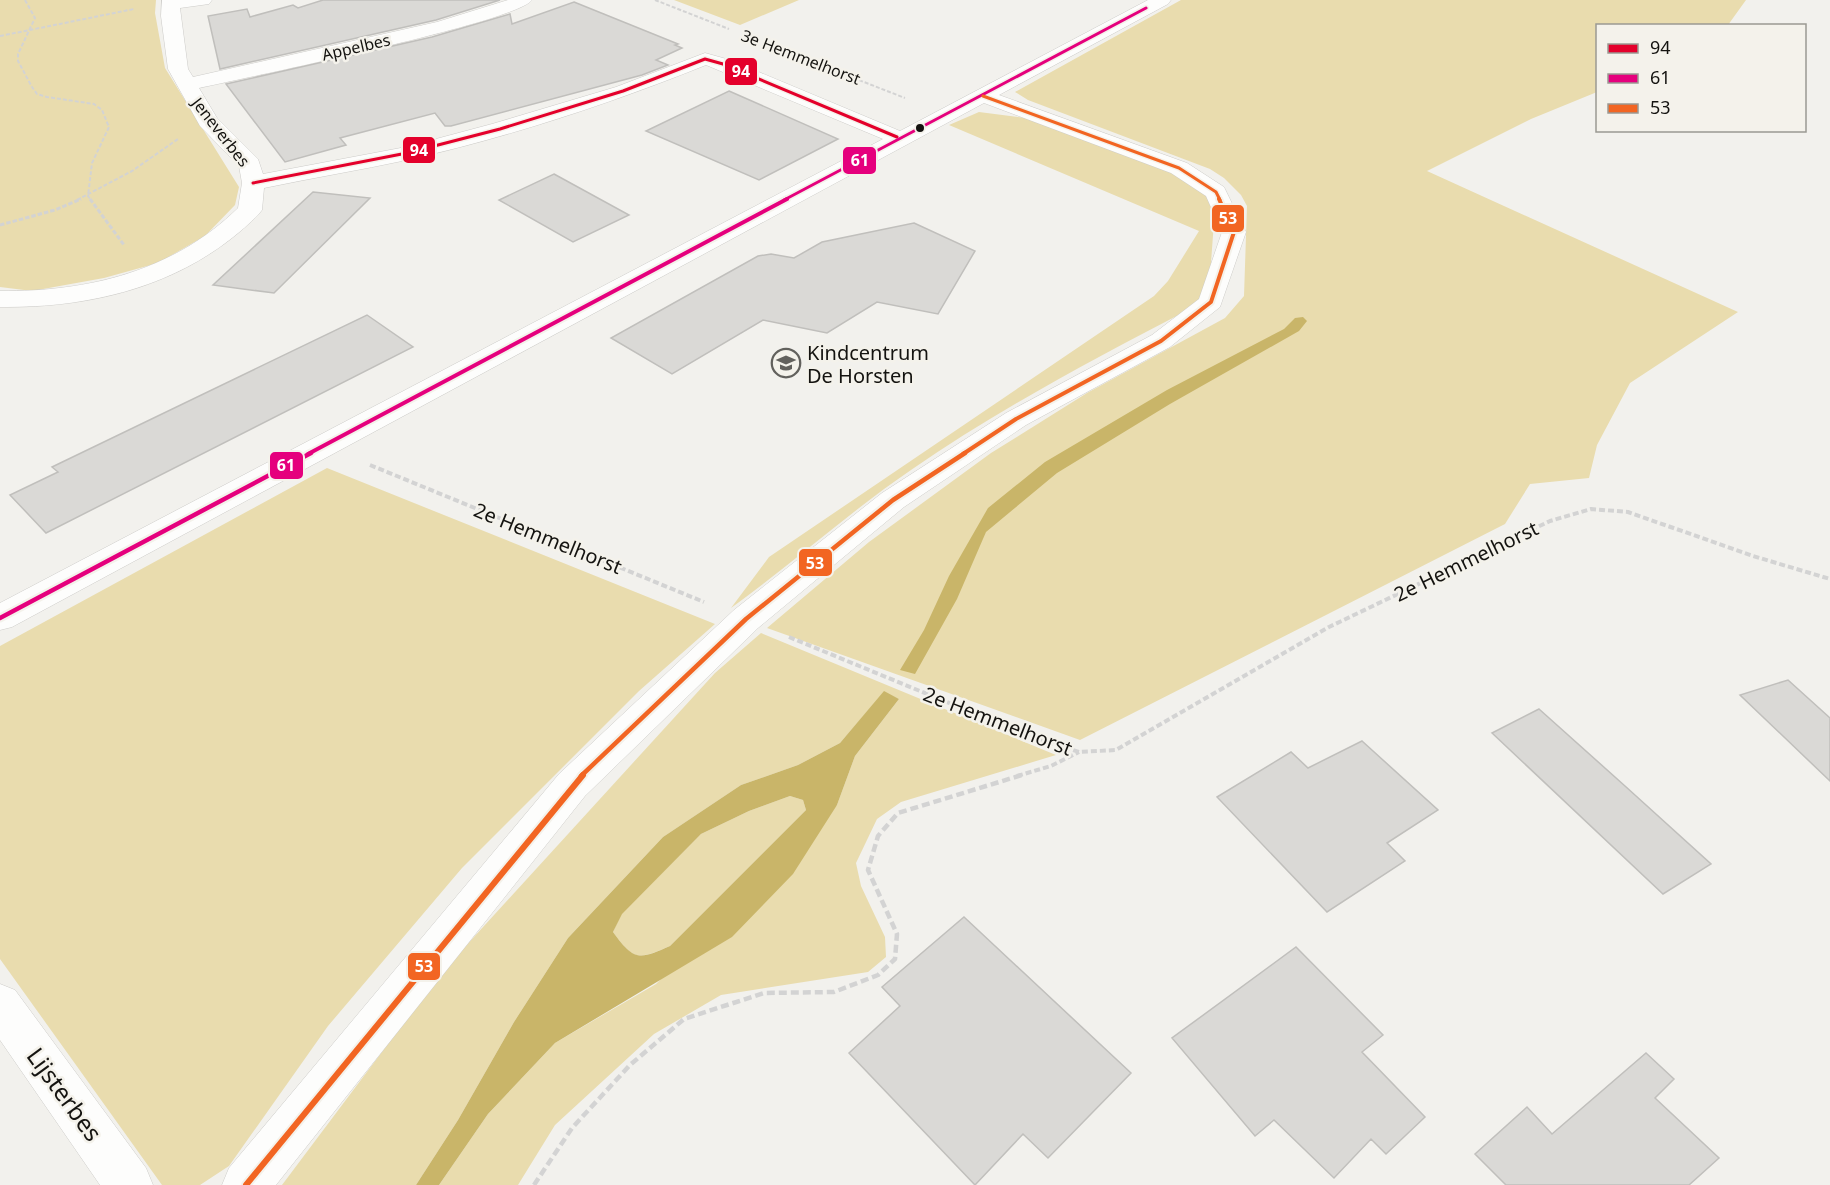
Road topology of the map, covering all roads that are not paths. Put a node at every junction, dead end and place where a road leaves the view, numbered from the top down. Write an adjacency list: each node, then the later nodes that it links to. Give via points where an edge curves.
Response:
1 (203, 0): 4 (street)
2 (523, 0): 5 (street, Appelbes, via 441,27)
3 (1162, 0): 6 (street)
4 (171, 2): 5 (street, Jeneverbes, via 178,69)
5 (186, 85): 8 (street, Jeneverbes, via 213,127 249,164)
6 (983, 96): 7 (street); 13 (street, via 1179,168 1216,192 1234,232 1210,302 1161,341 1016,419 893,500 746,620 572,785)
7 (901, 139): 8 (street, via 705,59 500,129 407,153); 10 (street)
8 (253, 183): 9 (street, Jeneverbes, via 250,210 197,254 152,274 73,294)
9 (0, 299)
10 (0, 618)
11 (0, 1004): 12 (street, Lijsterbes)
12 (129, 1185)
13 (246, 1185)

